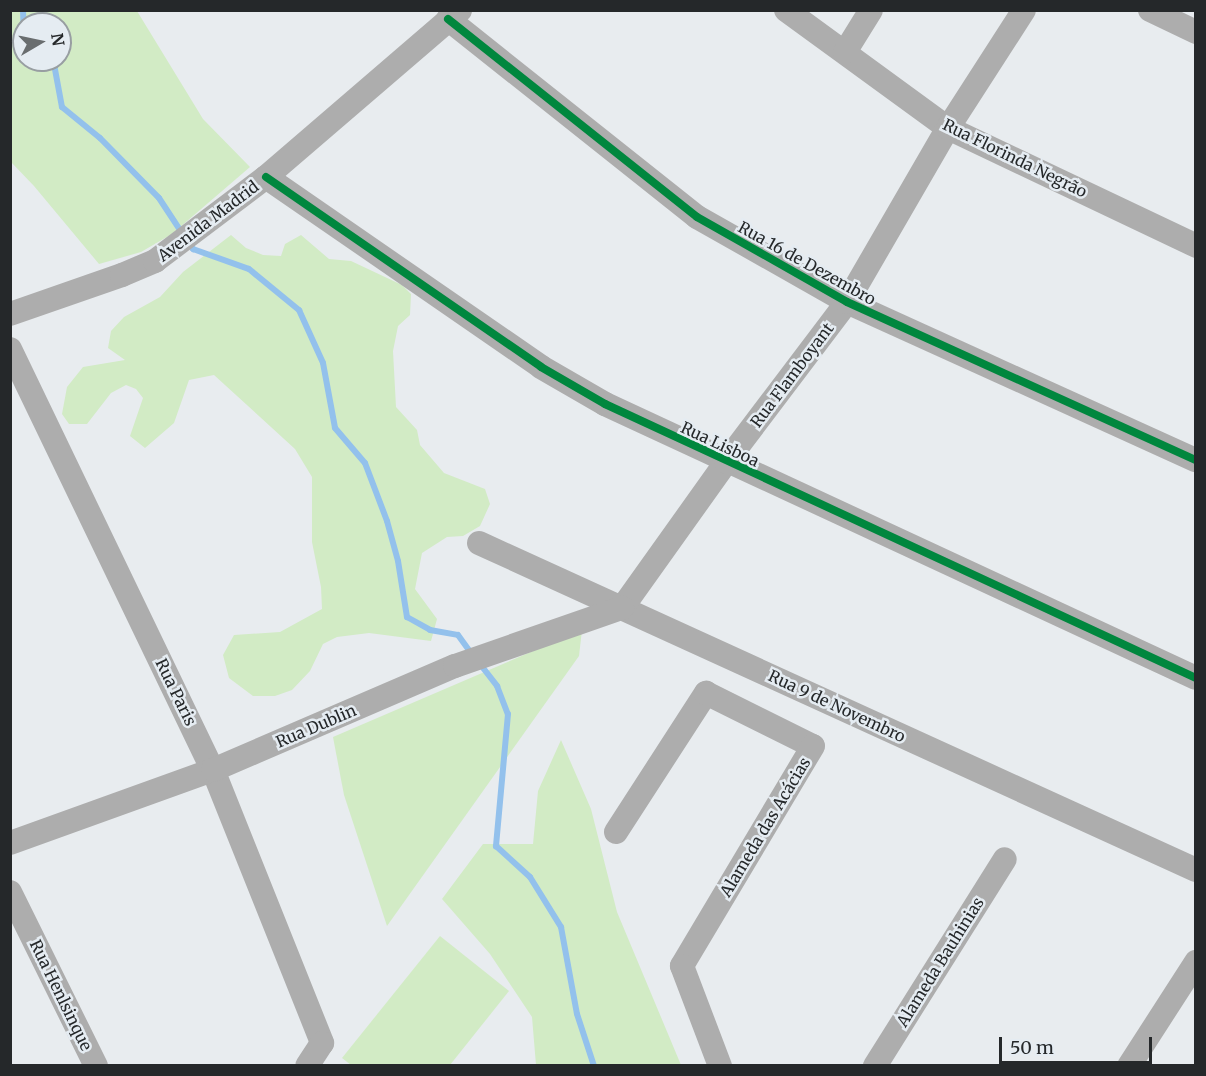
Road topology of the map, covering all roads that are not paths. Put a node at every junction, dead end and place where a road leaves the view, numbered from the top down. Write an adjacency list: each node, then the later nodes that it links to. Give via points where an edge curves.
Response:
1 (786, 10): 7 (street, Rua Florinda Negrão)
2 (871, 10): 7 (street)
3 (1023, 10): 8 (street, Rua Flamboyant)
4 (1150, 10): 6 (street)
5 (454, 15): 9 (street, Avenida Madrid); 11 (street, Rua 16 de Dezembro, via 697,217)
6 (1196, 32)
7 (845, 52): 8 (street, Rua Florinda Negrão)
8 (948, 128): 10 (street, Rua Florinda Negrão); 11 (street, Rua Flamboyant)
9 (266, 177): 12 (street, Avenida Madrid, via 155,261); 15 (street, Rua Lisboa, via 541,367 605,404)
10 (1196, 246)
11 (847, 302): 14 (street, Rua 16 de Dezembro); 15 (street, Rua Flamboyant)
12 (10, 314)
13 (10, 349): 19 (street, Rua Paris)
14 (1196, 460)
15 (726, 462): 17 (street, Rua Flamboyant); 18 (street, Rua Lisboa)
16 (479, 543): 17 (street, Rua 9 de Novembro)
17 (622, 608): 19 (street, Rua Dublin, via 455,666); 23 (street, Rua 9 de Novembro)
18 (1196, 678)
19 (213, 770): 21 (street, Rua Dublin); 27 (street, Rua Paris, via 322,1043)
20 (616, 832): 28 (street, Alameda das Acácias, via 706,693 813,746 682,966)
21 (10, 843)
22 (1005, 858): 29 (street, Alameda Bauhinias)
23 (1196, 870)
24 (10, 892): 26 (street, Rua Henlsinque)
25 (1196, 962): 30 (street)
26 (96, 1065)
27 (307, 1065)
28 (720, 1065)
29 (875, 1065)
30 (1129, 1065)

